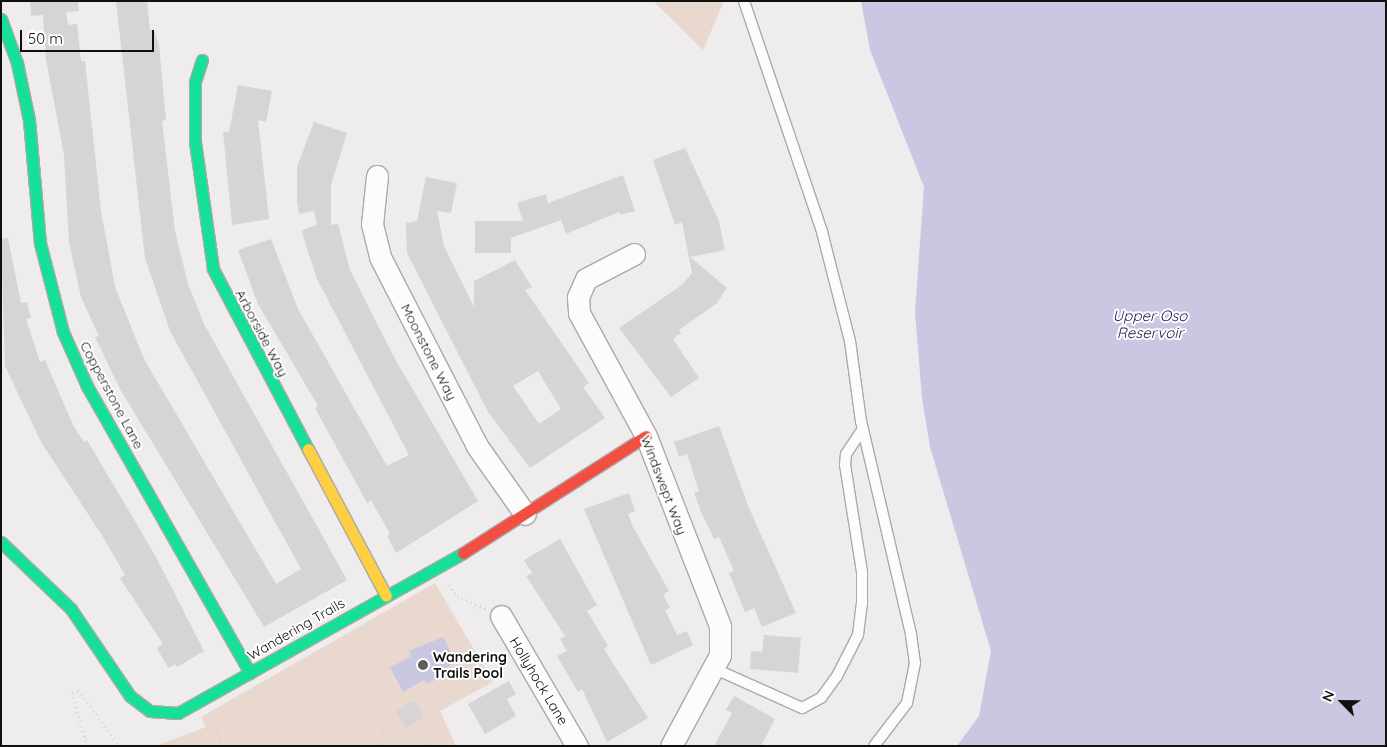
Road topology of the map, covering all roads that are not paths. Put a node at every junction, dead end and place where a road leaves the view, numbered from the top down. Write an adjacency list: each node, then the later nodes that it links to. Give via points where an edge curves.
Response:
1 (744, 1): 6 (lane, via 822,232 850,341)
2 (1, 19): 13 (street, Copperstone Lane, via 28,111 40,243 63,332 87,386)
3 (202, 60): 10 (street, Arborside Way, via 195,82 195,142 214,269)
4 (377, 176): 8 (street, Moonstone Way, via 372,224 380,257 477,446)
5 (634, 254): 7 (street, Windswept Way, via 586,279 578,296 578,313)
6 (863, 429): 12 (lane, via 845,465 862,572 862,604 858,635 838,676 820,698 802,708); 16 (lane, via 915,663 908,703)
7 (646, 436): 8 (street, Wandering Trails); 12 (street, Windswept Way, via 720,626 720,655)
8 (525, 514): 10 (street, Wandering Trails)
9 (1, 542): 13 (street, Wandering Trails, via 71,609 130,696 150,711 178,713)
10 (386, 596): 13 (street, Wandering Trails)
11 (501, 616): 14 (street, Hollyhock Lane)
12 (713, 668): 15 (street, Windswept Way)
13 (250, 673)
14 (577, 746)
15 (671, 746)
16 (874, 746)

